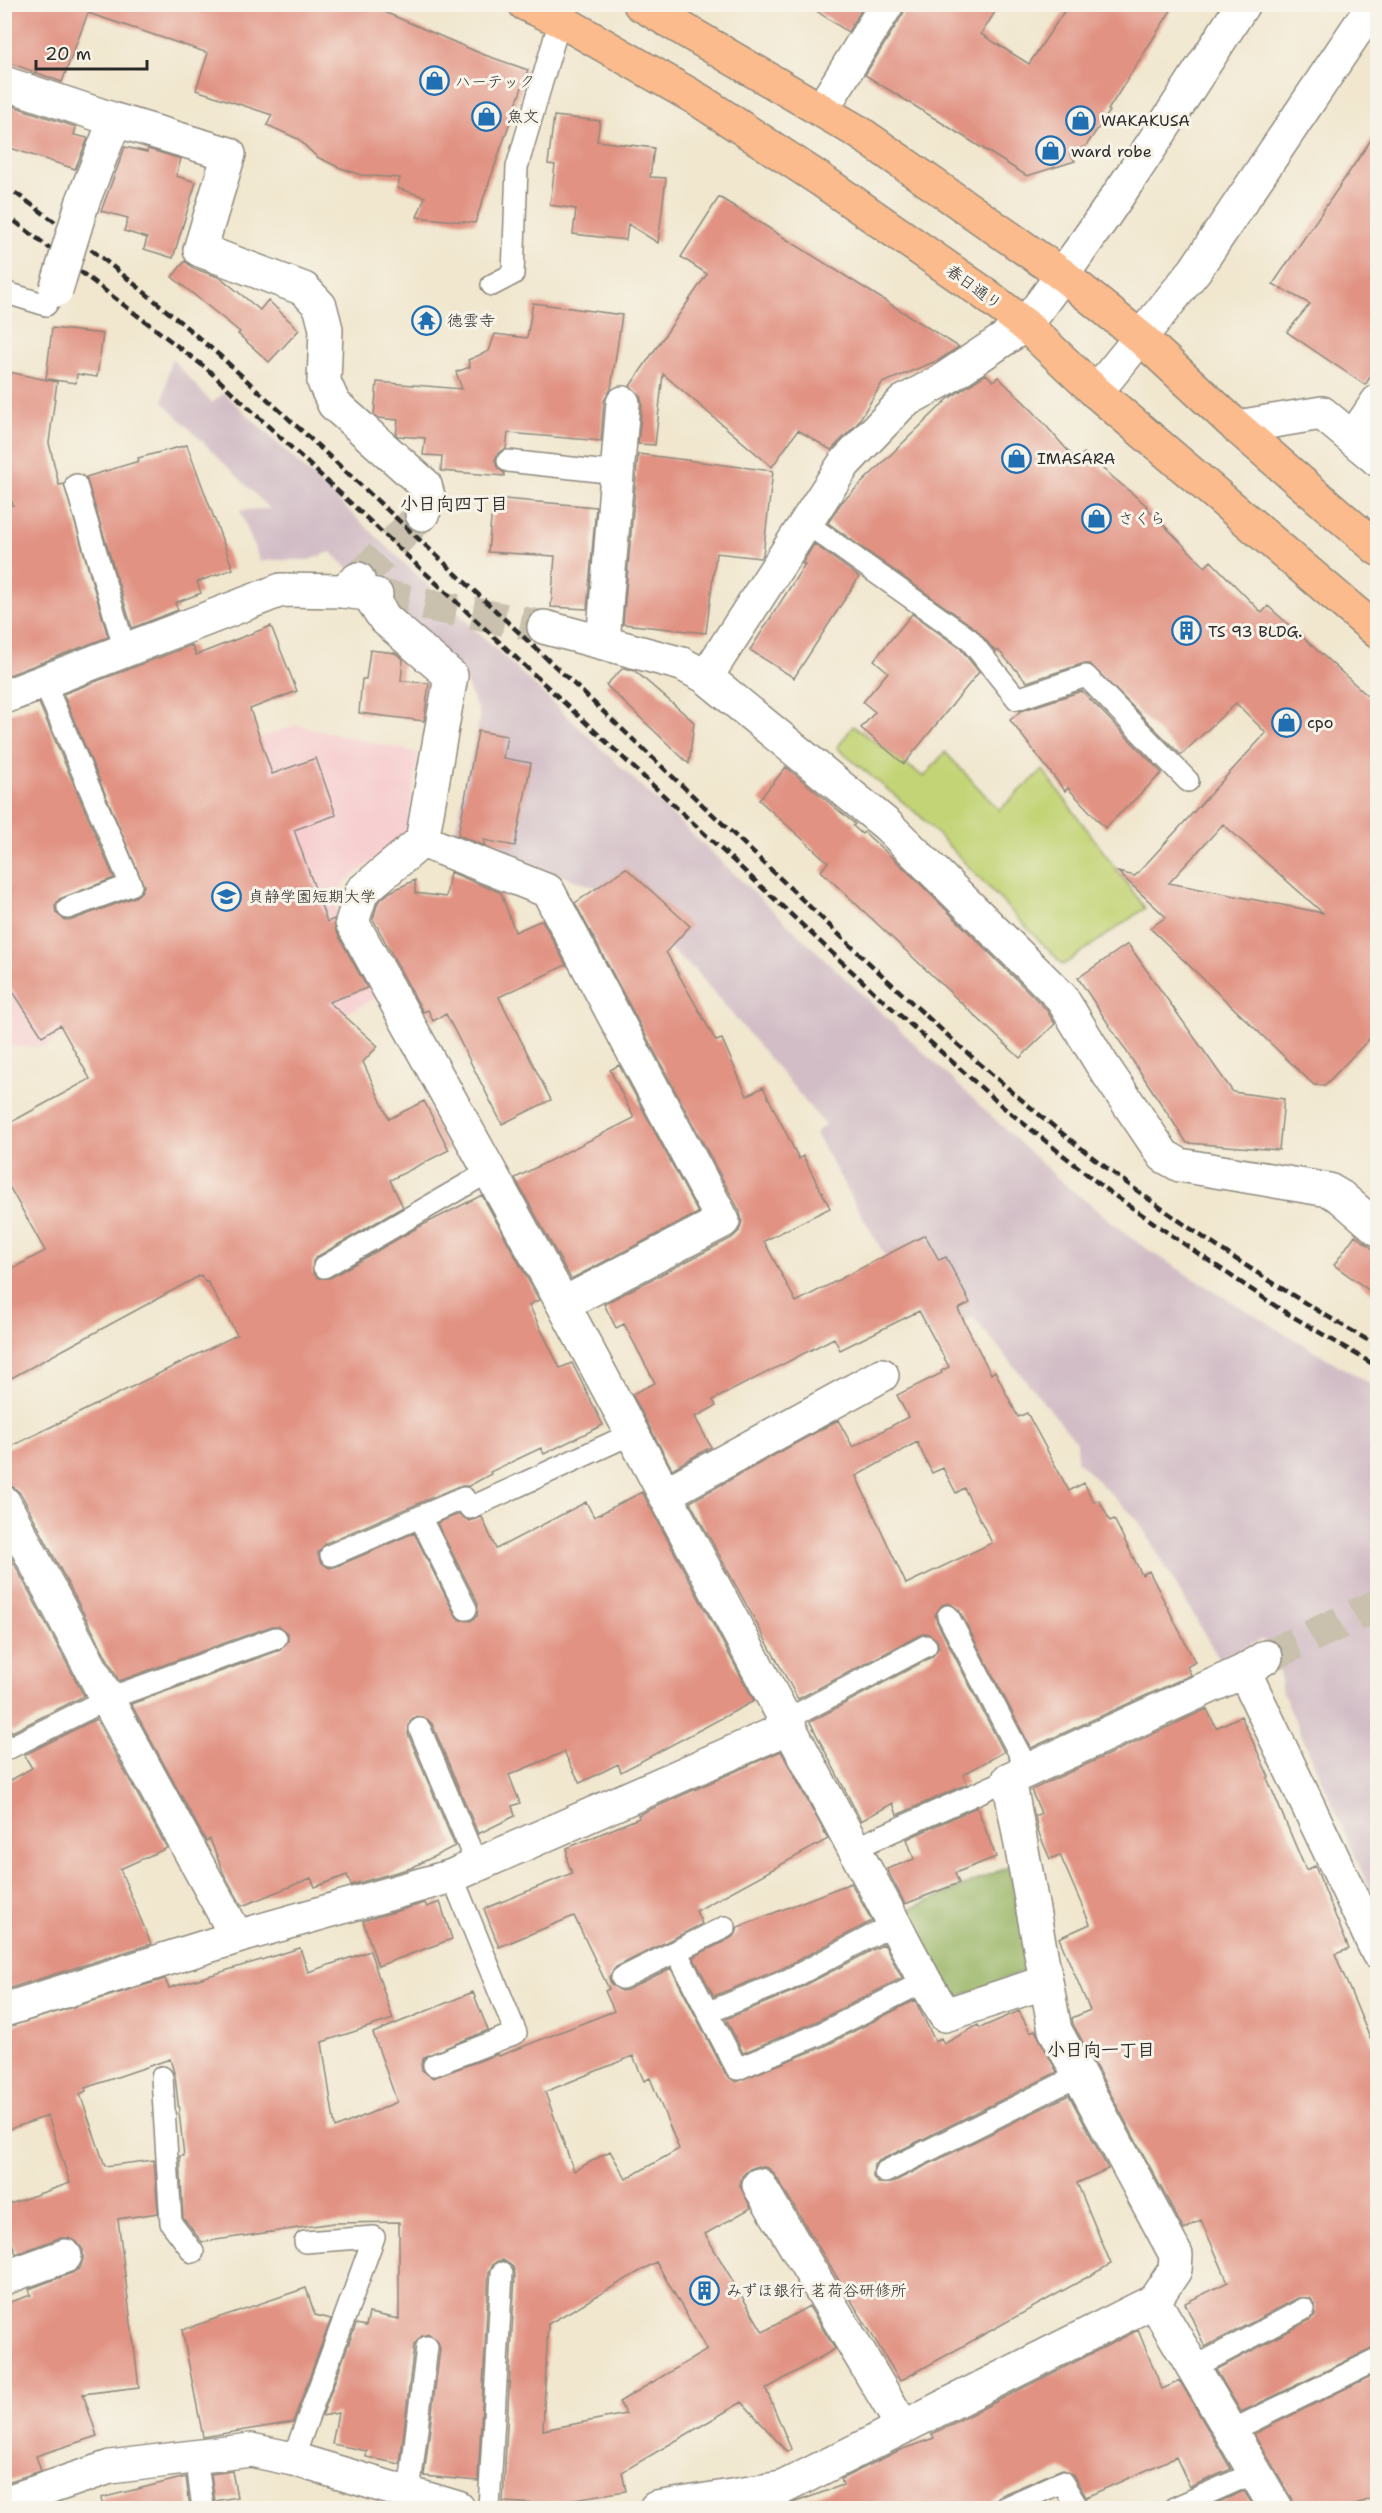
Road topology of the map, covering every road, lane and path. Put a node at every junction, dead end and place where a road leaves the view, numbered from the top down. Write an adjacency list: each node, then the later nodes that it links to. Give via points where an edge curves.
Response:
1 (525, 4): 6 (highway, 春日通り)
2 (640, 4): 8 (highway)
3 (887, 4): 8 (street)
4 (1243, 4): 10 (street)
5 (1374, 11): 15 (street, via 1195,270)
6 (560, 20): 11 (lane, via 517,167 513,274); 14 (highway, 春日通り, via 708,106)
7 (4, 83): 9 (street)
8 (822, 109): 10 (highway)
9 (115, 120): 12 (street, bridge, via 83,201); 25 (street, via 229,154 200,250 304,289 320,306 326,329 324,382 334,404 425,485 429,500)
10 (1064, 276): 14 (street); 15 (highway)
11 (492, 285)
12 (56, 290): 13 (lane, via 46,306)
13 (4, 292)
14 (1025, 325): 16 (highway, 春日通り); 26 (street, via 903,402 844,464)
15 (1141, 338): 16 (street); 19 (highway)
16 (1096, 392): 29 (highway, 春日通り)
17 (1377, 401): 20 (street)
18 (623, 404): 23 (street)
19 (1237, 427): 20 (street, via 1322,413); 27 (highway)
20 (1353, 438): 21 (street)
21 (1377, 460)
22 (508, 461): 23 (lane)
23 (617, 473): 30 (street)
24 (76, 485): 31 (lane)
25 (422, 514)
26 (806, 523): 32 (street); 35 (lane, via 969,639 1017,699 1086,676)
27 (1377, 549)
28 (544, 627): 30 (street)
29 (1377, 632)
30 (603, 642): 32 (street, via 682,664)
31 (125, 650): 33 (street); 36 (street, via 281,590 362,590 385,619 452,676)
32 (706, 677): 39 (street, via 887,825 1061,996 1164,1156 1180,1165 1329,1190)
33 (44, 682): 34 (street); 37 (lane, via 131,885)
34 (4, 698)
35 (1188, 781)
36 (422, 840): 38 (street, via 362,891 352,922); 41 (street, via 548,891 723,1221)
37 (68, 908)
38 (490, 1171): 40 (lane); 41 (street)
39 (1377, 1229)
40 (324, 1266)
41 (563, 1304): 43 (street)
42 (882, 1375): 44 (street)
43 (631, 1434): 44 (street); 46 (lane, via 470,1508 464,1498)
44 (665, 1494): 53 (street)
45 (4, 1503): 52 (street)
46 (420, 1517): 47 (lane); 48 (lane)
47 (331, 1555)
48 (466, 1609)
49 (948, 1616): 56 (lane)
50 (276, 1638): 52 (lane)
51 (926, 1646): 53 (lane)
52 (107, 1699): 55 (lane, via 7,1749); 61 (street)
53 (788, 1724): 57 (street); 58 (street)
54 (420, 1729): 58 (lane)
55 (4, 1744)
56 (1018, 1774): 57 (lane); 63 (street, via 1255,1664); 66 (street)
57 (853, 1849): 59 (street)
58 (465, 1870): 61 (street); 69 (lane, via 516,2033)
59 (894, 1924): 65 (street); 68 (lane, via 788,1980)
60 (726, 1927): 62 (lane)
61 (237, 1936): 67 (street)
62 (676, 1952): 64 (lane); 68 (lane)
63 (1377, 1953)
64 (622, 1978)
65 (925, 1981): 66 (street, via 945,2015); 68 (lane, via 820,2034 737,2068)
66 (1046, 1982): 70 (street, via 1055,2030)
67 (4, 2010)
68 (709, 2012)
69 (434, 2066)
70 (1080, 2075): 72 (lane); 79 (street, via 1176,2255 1175,2270)
71 (162, 2077): 75 (lane, via 171,2223)
72 (885, 2172)
73 (759, 2185): 84 (street)
74 (305, 2242): 87 (lane, via 374,2237)
75 (193, 2252)
76 (65, 2256): 78 (street)
77 (502, 2273): 93 (lane)
78 (4, 2278)
79 (1154, 2301): 83 (street); 84 (street)
80 (1304, 2309): 83 (lane)
81 (427, 2347): 89 (lane)
82 (1377, 2359): 85 (lane)
83 (1193, 2368): 85 (street)
84 (903, 2427): 94 (street, via 782,2488)
85 (1230, 2432): 88 (street)
86 (196, 2456): 87 (street, via 251,2450); 90 (street, via 110,2467); 91 (lane)
87 (292, 2459): 89 (street)
88 (1254, 2473): 97 (lane); 98 (street)
89 (409, 2494): 92 (street)
90 (4, 2503)
91 (203, 2508)
92 (458, 2508)
93 (489, 2508)
94 (656, 2508)
95 (1004, 2508): 96 (lane, via 1062,2482)
96 (1078, 2508)
97 (1174, 2508)
98 (1276, 2508)

